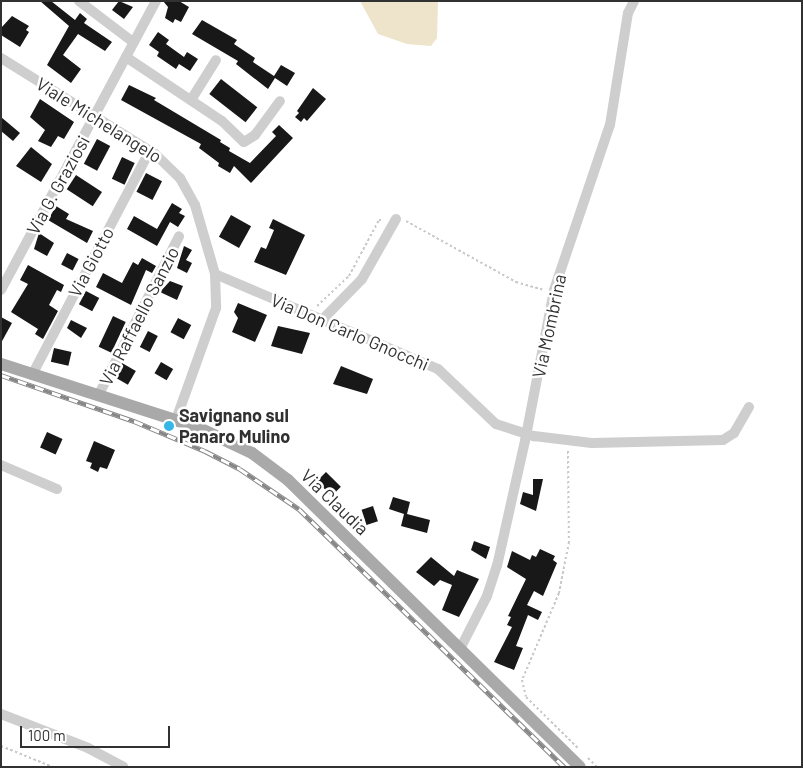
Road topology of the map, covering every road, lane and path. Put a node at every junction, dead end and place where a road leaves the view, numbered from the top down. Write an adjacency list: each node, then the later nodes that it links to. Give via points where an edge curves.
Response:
1 (79, 1): 4 (street)
2 (156, 1): 4 (street, Via G. Graziosi)
3 (634, 1): 16 (street, Via Mombrina, via 628,13 610,125)
4 (133, 42): 5 (street, Via G. Graziosi)
5 (126, 57): 8 (street); 10 (street, Via G. Graziosi)
6 (1, 58): 10 (street, Viale Michelangelo)
7 (216, 60): 8 (street)
8 (190, 100): 9 (street, via 222,121 244,142 255,135)
9 (280, 101)
10 (96, 117): 11 (street, Viale Michelangelo); 15 (street, Via G. Graziosi)
11 (150, 150): 14 (street, Viale Michelangelo, via 180,178 195,205); 20 (street, Via Giotto)
12 (396, 219): 16 (path, via 404,220 516,282); 17 (path, via 379,220 349,276 330,296); 18 (street, via 362,279)
13 (179, 236): 21 (street, Via Raffaello Sanzio)
14 (215, 274): 18 (street, Via Don Carlo Gnocchi); 23 (street, Viale Michelangelo, via 214,321)
15 (1, 290)
16 (553, 292): 24 (street, Via Mombrina)
17 (311, 307)
18 (322, 320): 24 (street, Via Don Carlo Gnocchi, via 438,369 496,424)
19 (1, 364): 20 (main road, Via Claudia)
20 (32, 374): 21 (main road, Via Claudia)
21 (98, 396): 23 (main road, Via Claudia)
22 (749, 407): 24 (street, Via Don Carlo Gnocchi, via 734,433 723,440 592,443)
23 (176, 420): 28 (main road, Via Claudia, via 252,453 288,480)
24 (526, 438): 28 (street, Via Mombrina, via 497,566 487,596)
25 (564, 446): 34 (path, via 568,448 570,542 558,593 522,680 526,697)
26 (1, 465): 27 (street)
27 (57, 489)
28 (460, 649): 33 (main road, Via Claudia)
29 (1, 714): 32 (street, via 88,748)
30 (1, 746): 31 (path)
31 (53, 767)
32 (123, 767)
33 (580, 767)
34 (597, 767)

